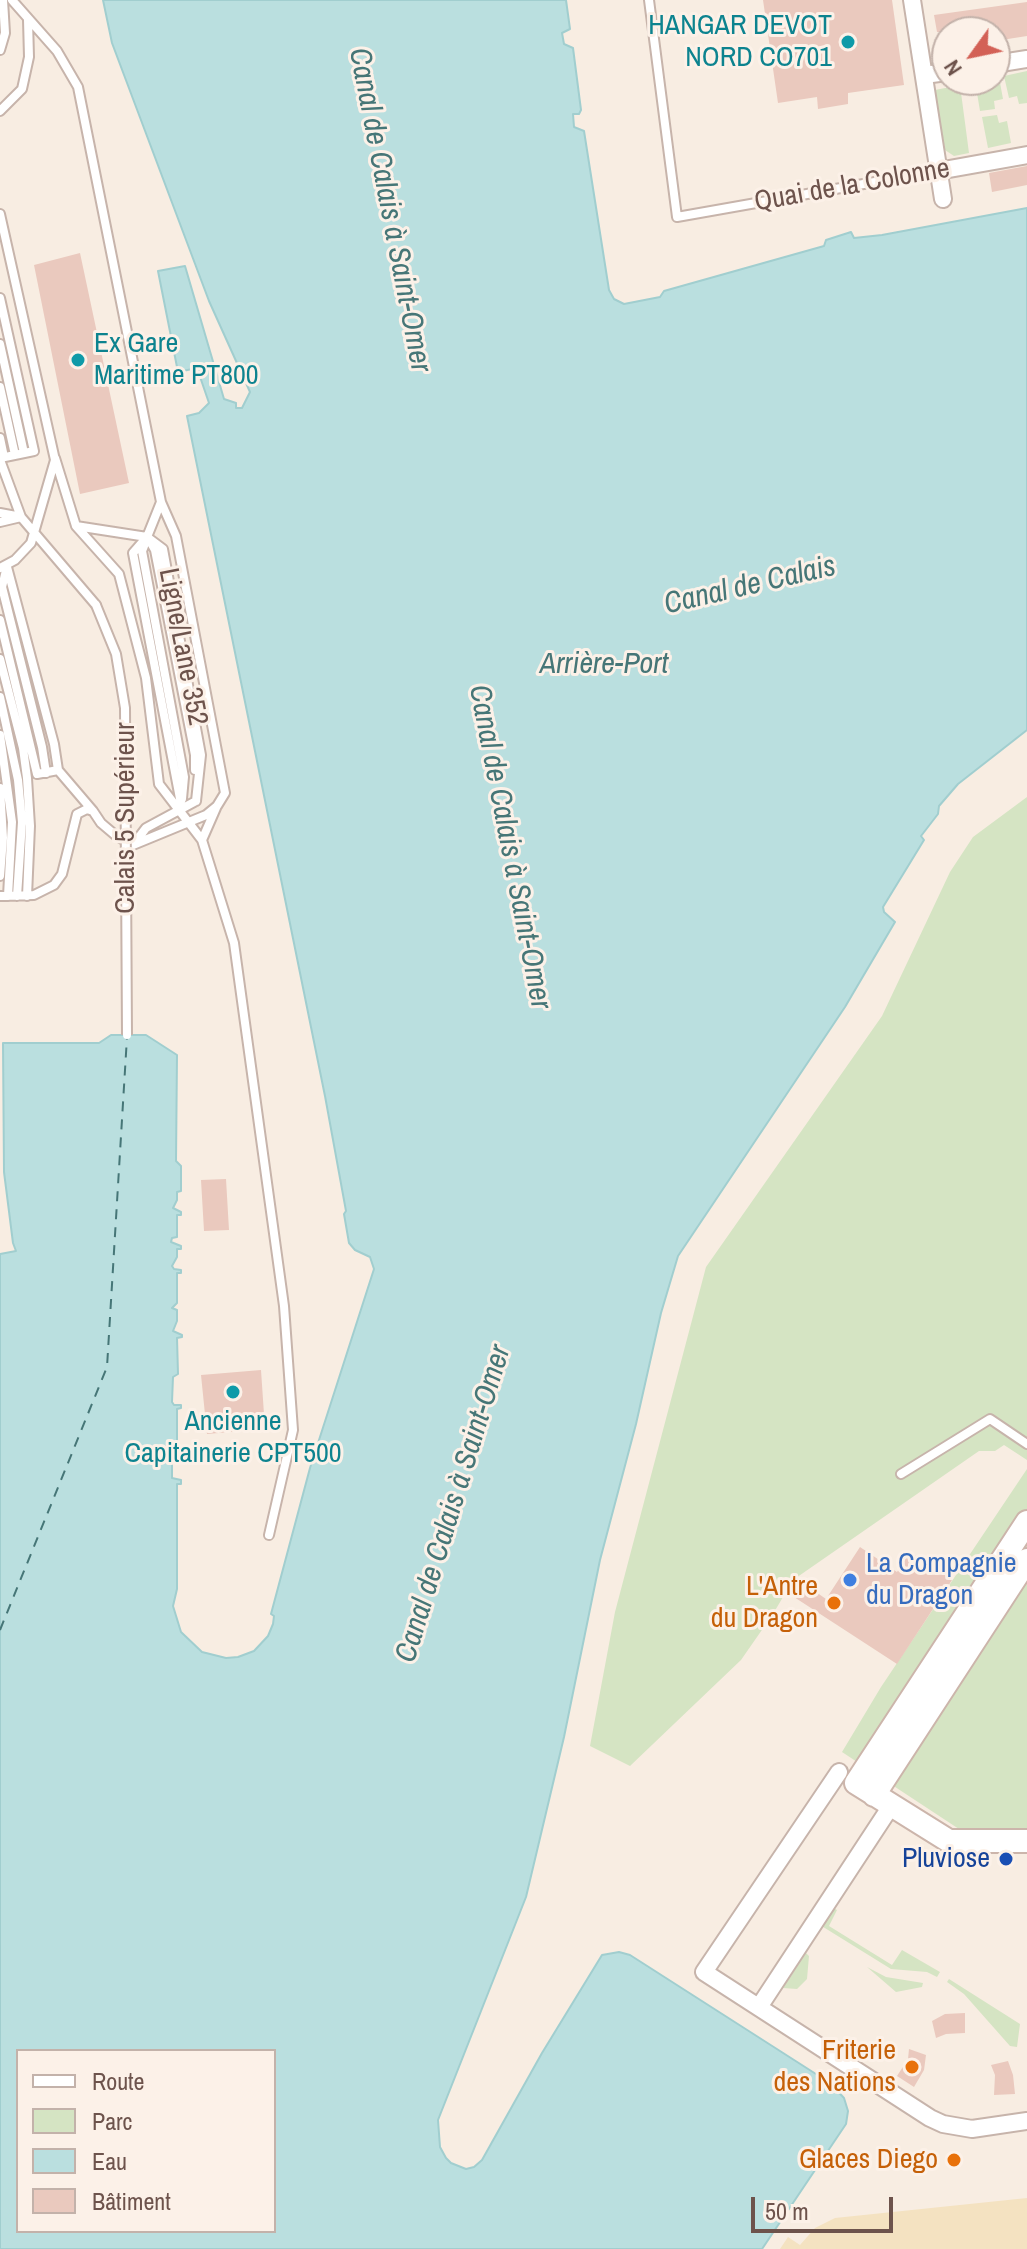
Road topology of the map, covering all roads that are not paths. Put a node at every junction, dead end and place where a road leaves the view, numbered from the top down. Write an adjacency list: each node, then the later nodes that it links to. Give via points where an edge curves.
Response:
1 (3, 0): 6 (lane)
2 (12, 0): 5 (lane)
3 (649, 0): 11 (lane, Quai de la Colonne, via 677,217)
4 (918, 1): 8 (street)
5 (28, 19): 9 (lane, via 29,57 22,89); 21 (lane, via 57,51 78,87)
6 (0, 50)
7 (931, 74): 8 (street)
8 (924, 75): 11 (street)
9 (0, 111)
10 (1027, 155): 11 (street, Quai de la Colonne)
11 (938, 171): 12 (street)
12 (943, 199)
13 (0, 214): 19 (lane)
14 (0, 298): 18 (lane)
15 (0, 344): 18 (lane)
16 (0, 387): 18 (lane)
17 (0, 438): 20 (lane, Calais 5 Supérieur)
18 (24, 453): 20 (lane)
19 (54, 454): 25 (lane); 26 (lane)
20 (1, 458): 23 (lane, Calais 5 Supérieur)
21 (161, 502): 27 (lane, Ligne/Lane 352); 36 (lane, via 176,536 225,793)
22 (0, 513): 23 (lane)
23 (21, 517): 24 (lane); 26 (lane, Calais 5 Supérieur)
24 (0, 522)
25 (76, 526): 27 (lane); 37 (lane, via 119,574 146,678 159,784)
26 (34, 533): 28 (lane, via 31,543); 44 (lane, Calais 5 Supérieur, bridge, via 96,605 116,654 125,708)
27 (147, 537): 37 (lane, via 142,551); 37 (lane, Ligne/Lane 352, via 163,549 198,755 196,801)
28 (2, 571): 33 (lane); 34 (lane, via 42,747)
29 (0, 620): 34 (lane)
30 (0, 659): 43 (lane, via 23,748 30,826)
31 (0, 697): 43 (lane, via 22,822)
32 (0, 735): 43 (lane, via 11,806)
33 (58, 770): 34 (lane); 38 (lane)
34 (42, 774)
35 (0, 788): 42 (lane)
36 (217, 806): 39 (lane); 40 (lane)
37 (180, 810): 39 (lane); 41 (lane, via 146,828)
38 (93, 811): 41 (lane); 43 (lane, via 77,814 62,874 54,885)
39 (189, 823): 40 (lane); 41 (lane)
40 (202, 840): 48 (lane, via 234,943 284,1306 293,1430)
41 (133, 845)
42 (0, 876)
43 (13, 896)
44 (127, 1035)
45 (1027, 1444): 46 (lane, via 990,1419)
46 (901, 1474)
47 (1027, 1522): 50 (street)
48 (269, 1535)
49 (1027, 1560): 50 (street)
50 (865, 1789): 51 (street, via 949,1841); 52 (street); 52 (street, via 704,1972)
51 (1027, 1841)
52 (759, 2007): 53 (street, via 943,2124 972,2129)
53 (1027, 2121)

